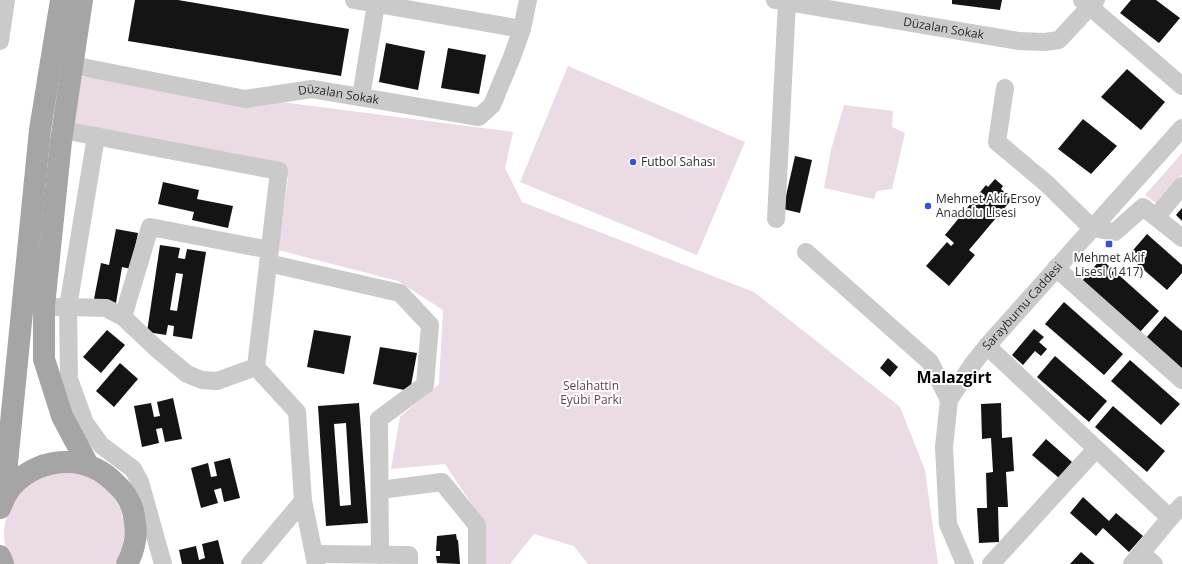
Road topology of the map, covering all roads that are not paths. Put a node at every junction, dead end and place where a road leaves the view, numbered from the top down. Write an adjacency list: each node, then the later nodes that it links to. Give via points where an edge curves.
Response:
1 (6, 0): 10 (street)
2 (61, 0): 36 (main road, via 40,130)
3 (82, 0): 11 (main road)
4 (354, 0): 8 (street)
5 (528, 0): 9 (street, Düzalan Sokak)
6 (781, 1): 7 (street, Düzalan Sokak, via 1018,41 1045,42 1059,40); 20 (street)
7 (1090, 2): 12 (street)
8 (376, 4): 9 (street); 14 (street)
9 (522, 29): 14 (street, Düzalan Sokak, via 492,105 479,117)
10 (0, 40)
11 (72, 65): 14 (street, Düzalan Sokak, via 244,99 312,89); 16 (main road)
12 (1182, 86)
13 (1005, 88): 21 (street, via 996,142 1046,183)
14 (360, 97)
15 (1182, 128): 21 (street, Sarayburnu Caddesi)
16 (63, 130): 17 (street); 26 (main road)
17 (96, 136): 24 (street, via 280,171); 27 (street)
18 (1182, 186): 19 (street)
19 (1156, 217): 21 (street, via 1143,206 1115,232); 22 (street)
20 (776, 219)
21 (1092, 228): 25 (street, Sarayburnu Caddesi)
22 (1182, 238)
23 (806, 252): 32 (street, via 930,362)
24 (269, 256): 28 (street, via 150,227); 30 (street); 35 (street, via 400,293 430,325 424,385 379,419)
25 (1056, 268): 29 (street, Sarayburnu Caddesi); 31 (street)
26 (44, 306): 27 (street); 34 (main road, via 44,360 62,416)
27 (68, 307): 28 (street, via 106,308); 46 (street, via 69,379 85,423 101,445 133,469 140,482)
28 (123, 317): 30 (street, via 187,374 202,380 217,381)
29 (987, 346): 32 (street, Sarayburnu Caddesi); 33 (street)
30 (256, 367): 37 (street, via 297,412)
31 (1182, 380)
32 (949, 400): 50 (street, Sarayburnu Caddesi, via 944,447 948,524)
33 (1096, 449): 39 (street); 51 (street)
34 (88, 465): 36 (main road, via 52,463 35,468 20,479); 44 (main road, via 108,475 123,491 133,511 136,532)
35 (380, 490): 40 (street); 49 (street, via 442,482 477,525)
36 (4, 500)
37 (303, 501): 42 (street); 47 (street)
38 (1182, 505): 39 (street)
39 (1170, 518): 43 (street)
40 (380, 555): 42 (street); 48 (street, via 408,555)
41 (0, 556): 45 (main road)
42 (315, 559)
43 (1142, 560)
44 (132, 561)
45 (4, 564)
46 (162, 564)
47 (250, 564)
48 (409, 564)
49 (477, 564)
50 (965, 564)
51 (991, 564)

